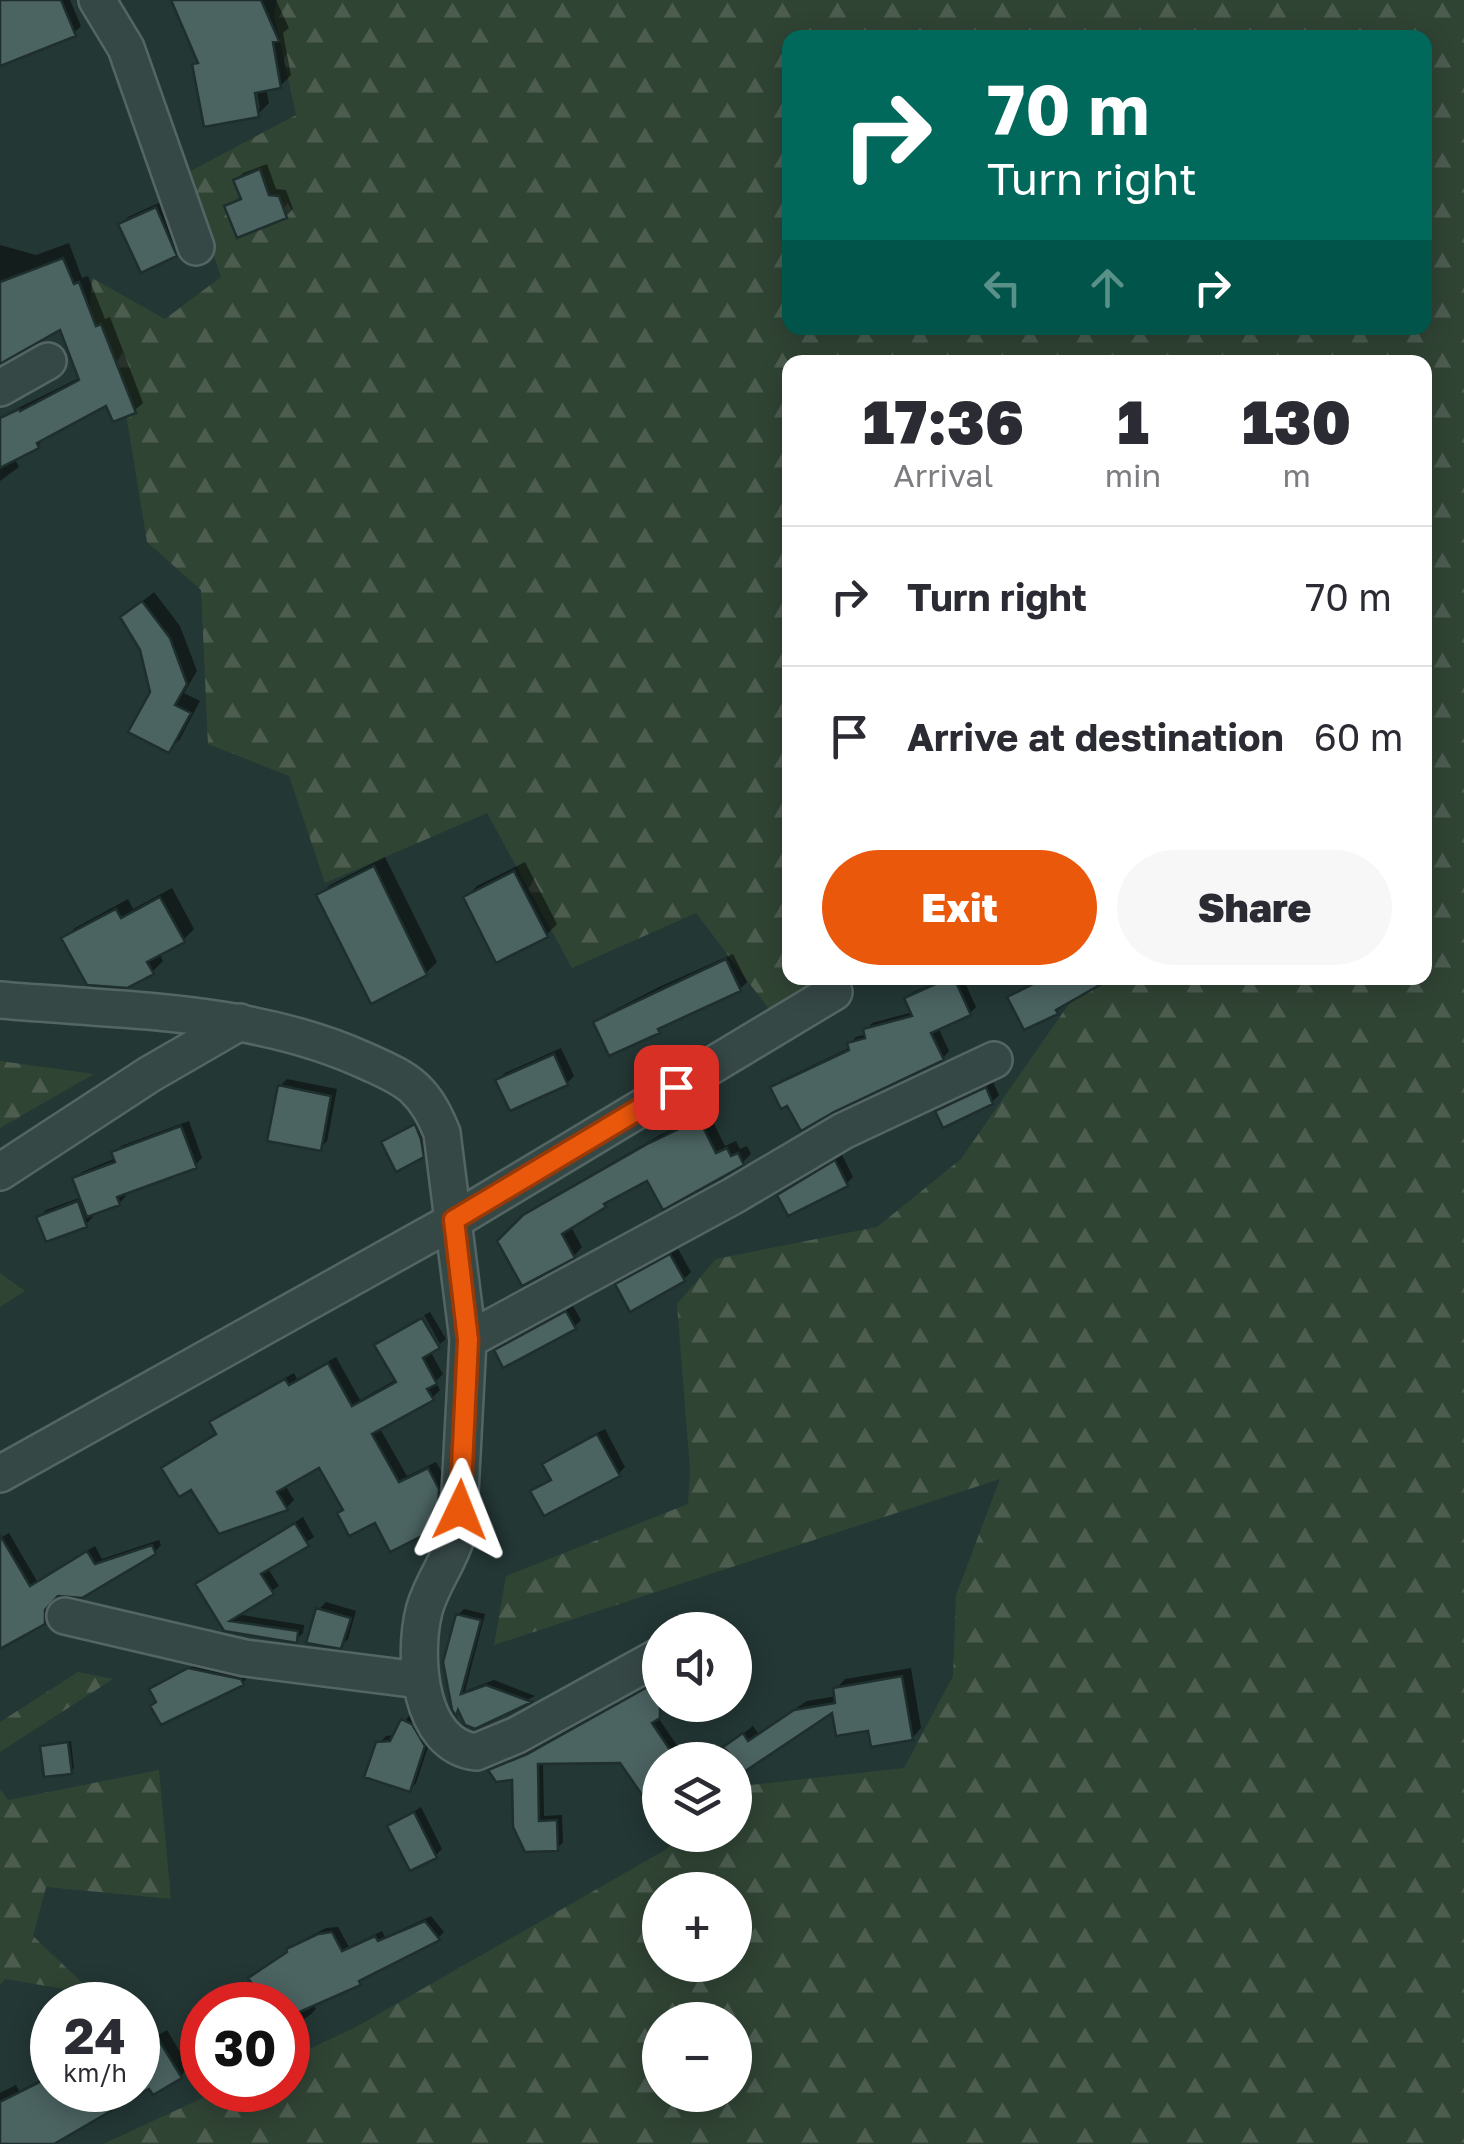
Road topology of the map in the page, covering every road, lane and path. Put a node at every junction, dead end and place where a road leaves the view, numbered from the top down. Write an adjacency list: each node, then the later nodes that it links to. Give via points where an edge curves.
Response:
1 (97, 0): 2 (street, via 126,48)
2 (196, 247)
3 (48, 361): 4 (street)
4 (0, 388)
5 (834, 992): 10 (street)
6 (0, 1000): 7 (street)
7 (240, 1022): 9 (street); 10 (street, via 345,1051 413,1088 442,1133)
8 (994, 1060): 11 (street, via 843,1131)
9 (0, 1172)
10 (454, 1220): 11 (street); 12 (street)
11 (468, 1340): 15 (street, via 458,1531 424,1610)
12 (0, 1474)
13 (65, 1616): 15 (street, via 245,1658)
14 (642, 1666): 15 (street, via 476,1752 451,1744)
15 (419, 1680)

